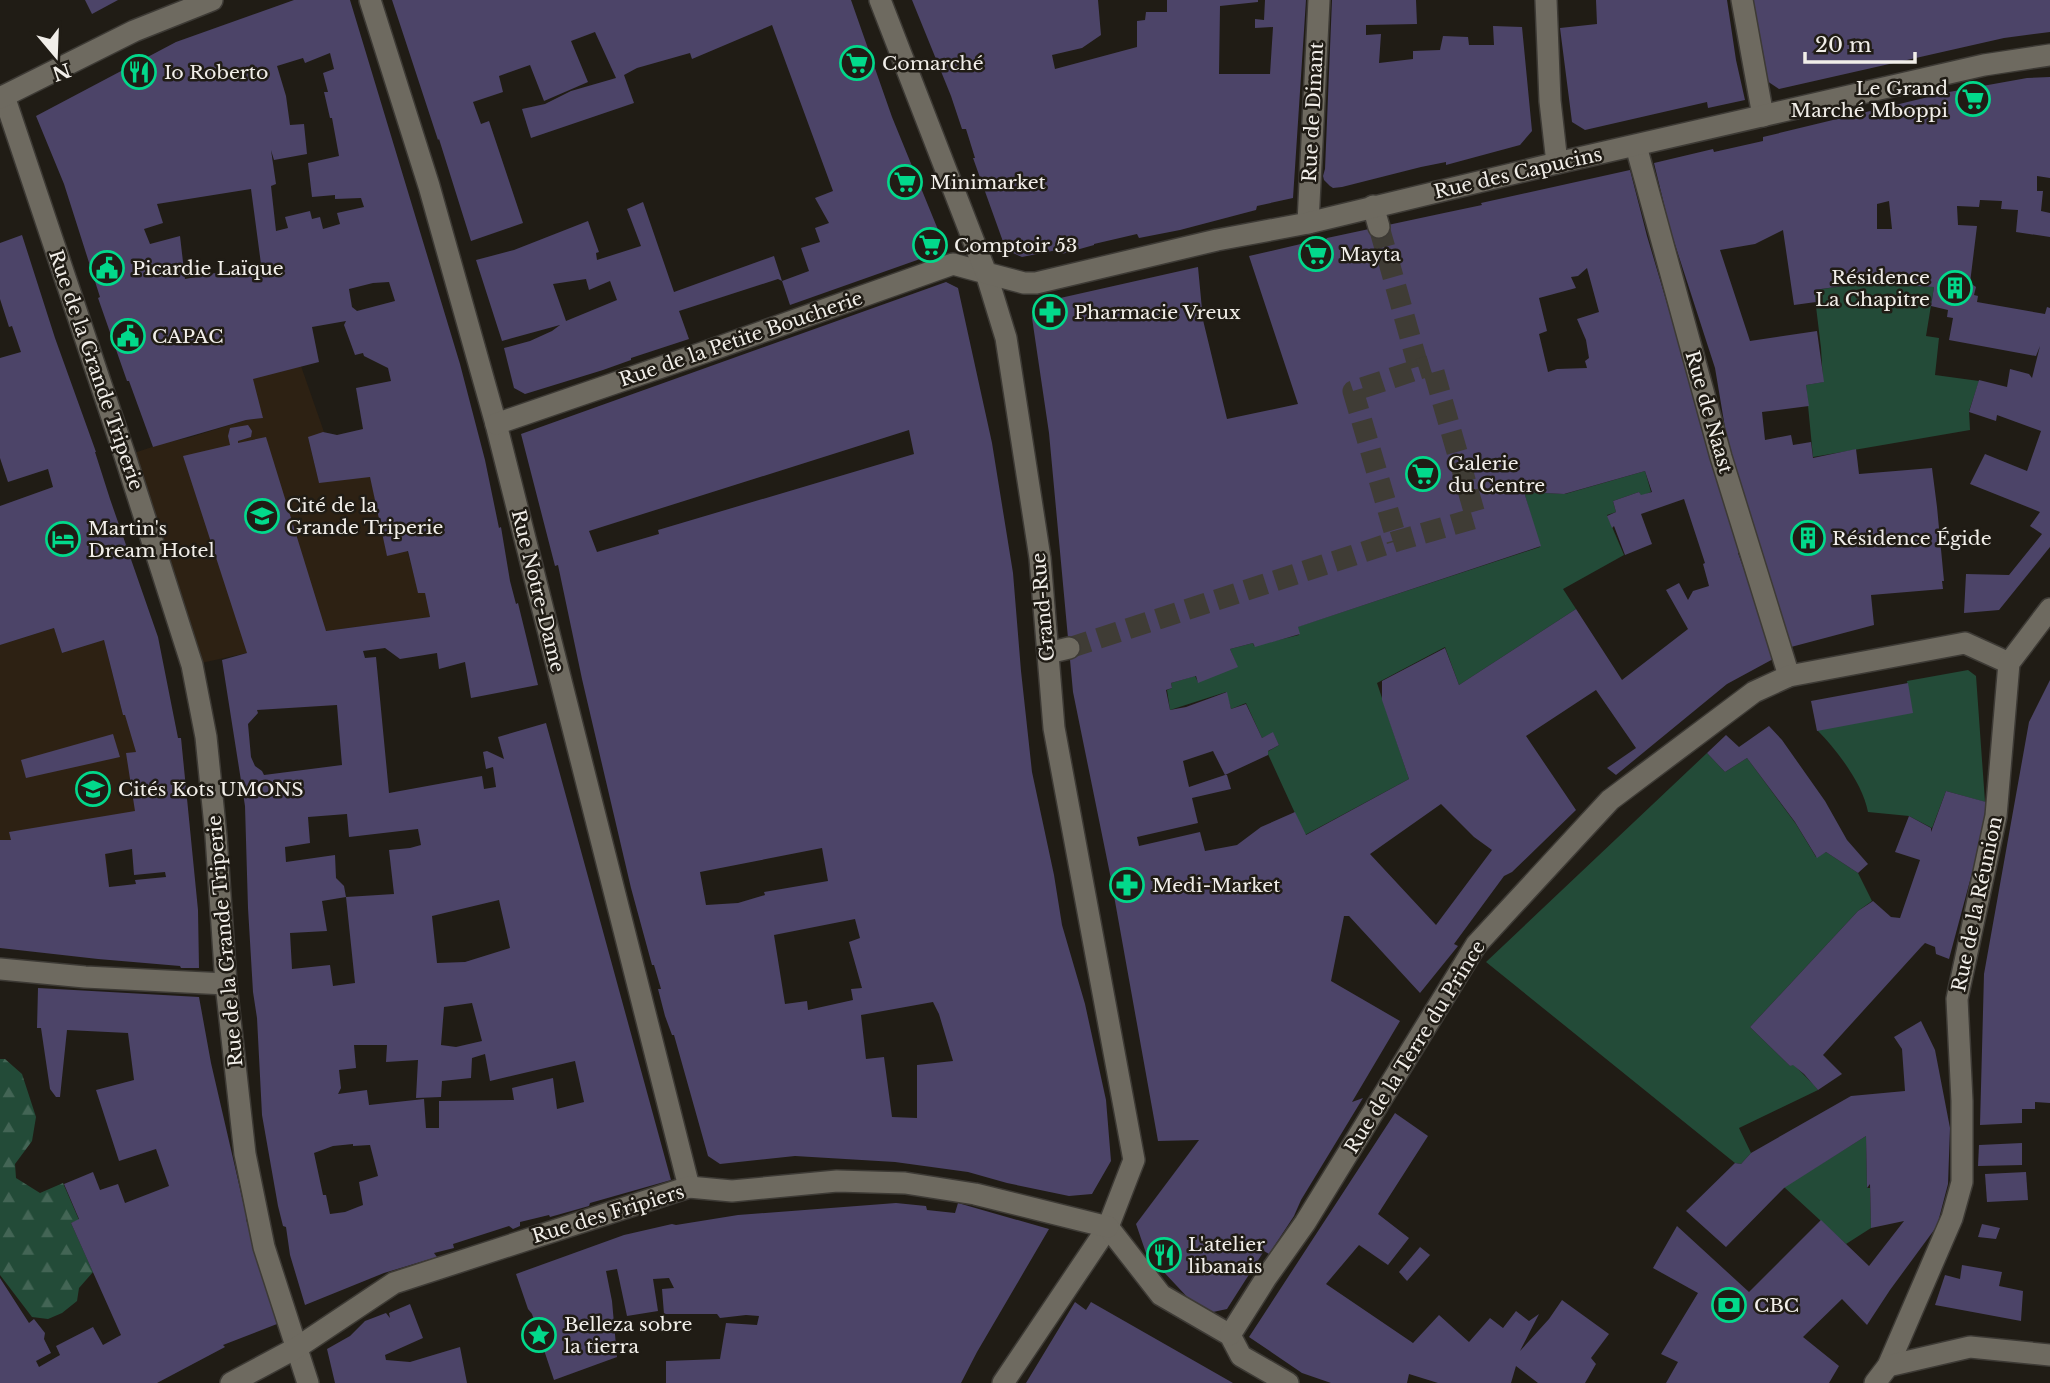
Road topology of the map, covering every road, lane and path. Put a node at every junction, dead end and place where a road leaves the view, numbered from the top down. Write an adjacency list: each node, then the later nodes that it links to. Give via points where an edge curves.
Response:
1 (212, 0): 8 (street, via 134,31)
2 (370, 0): 14 (street, Rue Notre-Dame, via 429,186)
3 (880, 0): 13 (street, Grand-Rue)
4 (1319, 0): 12 (street, Rue de Dinant)
5 (1546, 0): 11 (street)
6 (1742, 0): 9 (street)
7 (2050, 55): 9 (street, Rue des Capucins, via 1984,65)
8 (2, 97): 19 (street, Rue de la Grande Triperie, via 192,665 209,762)
9 (1763, 116): 10 (street, Rue des Capucins)
10 (1636, 146): 11 (street, Rue des Capucins); 17 (street, Rue de Naast, via 1721,457)
11 (1557, 163): 12 (street, Rue des Capucins, via 1376,217)
12 (1308, 223): 13 (street, Rue des Capucins, via 1035,283)
13 (986, 273): 14 (street, Rue de la Petite Boucherie, via 953,264); 21 (street, Grand-Rue, via 1006,338 1059,650 1054,727 1133,1160)
14 (496, 424): 20 (street, Rue Notre-Dame)
15 (2050, 609): 16 (street)
16 (2009, 663): 17 (street, Rue de la Terre du Prince, via 1965,643); 25 (street, Rue de la Réunion, via 1996,816 1957,999 1962,1182 1952,1218)
17 (1789, 676): 22 (street, Rue de la Terre du Prince, via 1754,692 1611,800 1476,945 1305,1223)
18 (0, 969): 19 (street)
19 (226, 984): 23 (street, Rue de la Grande Triperie, via 248,1167 264,1247)
20 (688, 1187): 21 (street, Rue des Fripiers, via 732,1191 837,1181 905,1183 975,1194); 23 (street, Rue des Fripiers, via 394,1283)
21 (1108, 1227): 22 (street, via 1161,1295); 28 (street, Grand-Rue)
22 (1230, 1335): 29 (street, via 1241,1356)
23 (298, 1348): 26 (street, Rue des Fripiers); 27 (street, Rue de la Grande Triperie)
24 (2050, 1355): 25 (street, via 1970,1347)
25 (1888, 1366): 30 (street, Rue de la Réunion)
26 (232, 1383)
27 (308, 1383)
28 (1003, 1383)
29 (1288, 1383)
30 (1875, 1383)

